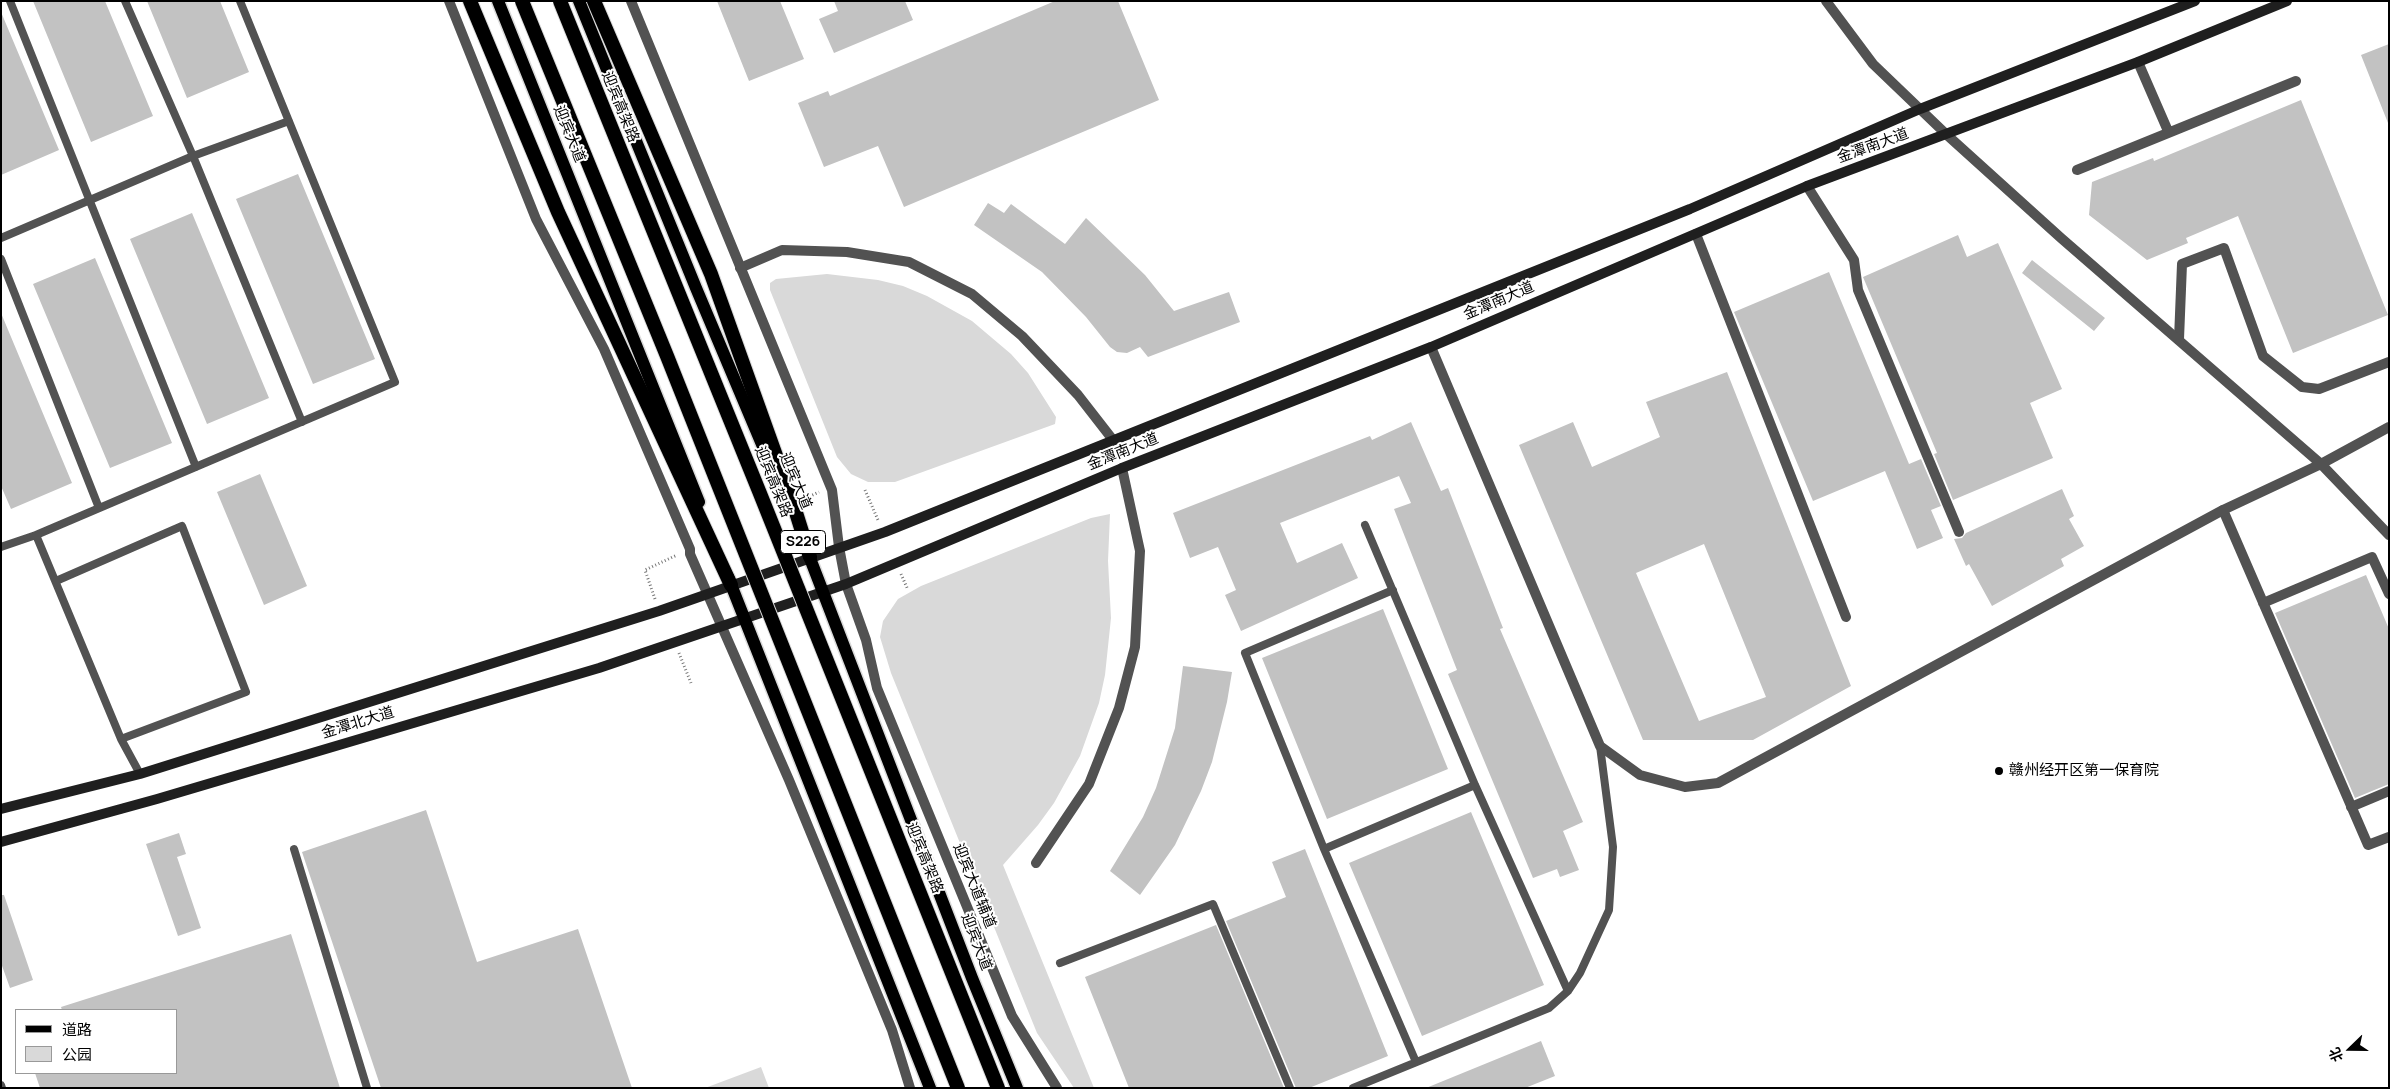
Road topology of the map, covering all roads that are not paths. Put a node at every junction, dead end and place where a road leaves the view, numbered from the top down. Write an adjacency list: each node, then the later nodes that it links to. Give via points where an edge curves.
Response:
1 (10, 1): 24 (lane)
2 (125, 1): 21 (lane)
3 (240, 1): 18 (lane)
4 (448, 1): 52 (street, via 536,219 604,349)
5 (470, 1): 49 (highway, via 558,212)
6 (498, 1): 49 (main road, 迎宾大道)
7 (522, 1): 76 (highway, bridge, via 668,356)
8 (560, 1): 77 (highway, 迎宾高架路, bridge)
9 (579, 1): 46 (main road, 迎宾大道 / S226, via 692,280)
10 (594, 1): 46 (highway, via 712,274)
11 (631, 1): 28 (street, 迎宾大道辅道)
12 (1826, 1): 17 (street, via 1873,64)
13 (2195, 1): 17 (main road, 金潭南大道)
14 (2287, 1): 15 (main road, 金潭南大道)
15 (2138, 62): 19 (street); 20 (main road, 金潭南大道)
16 (2296, 81): 19 (street)
17 (1920, 109): 20 (street); 34 (main road, 金潭南大道, via 1690,209)
18 (289, 121): 21 (lane); 32 (lane, via 395,382)
19 (2168, 132): 22 (street)
20 (1947, 135): 23 (main road, 金潭南大道); 29 (street)
21 (193, 156): 24 (lane); 32 (lane)
22 (2077, 170)
23 (1807, 186): 25 (main road, 金潭南大道); 41 (street, via 1854,260 1858,290)
24 (89, 200): 26 (lane); 36 (lane)
25 (1696, 234): 30 (main road, 金潭南大道); 55 (street)
26 (1, 238)
27 (1, 259): 38 (lane)
28 (740, 268): 34 (street, via 782,250 847,252 909,262 972,294 1022,336 1078,395); 44 (street, 迎宾大道辅道, via 832,490)
29 (2179, 339): 31 (street, via 2182,264 2224,248 2263,356 2302,387 2319,389); 35 (street)
30 (1431, 347): 37 (main road, 金潭南大道); 59 (street)
31 (2389, 362)
32 (302, 422): 36 (lane)
33 (2389, 427): 35 (street)
34 (1112, 440): 44 (main road, 金潭南大道, via 893,529)
35 (2321, 464): 39 (street); 43 (street)
36 (196, 467): 38 (lane)
37 (1122, 468): 48 (main road, 金潭南大道); 69 (street, via 1140,552 1135,648 1119,708 1089,784)
38 (99, 508): 42 (lane)
39 (2223, 510): 54 (street); 59 (street, via 1718,783 1686,787 1640,775)
40 (1365, 525): 50 (lane)
41 (1959, 532)
42 (36, 535): 45 (lane); 47 (lane)
43 (2389, 535)
44 (839, 547): 46 (main road, 金潭南大道); 48 (street, 迎宾大道辅道)
45 (1, 548)
46 (810, 557): 49 (main road, 金潭南大道); 51 (main road, 迎宾大道 / S226)
47 (56, 581): 58 (lane); 58 (lane, via 182,526 246,692)
48 (846, 584): 51 (main road, 金潭南大道); 79 (street, 迎宾大道辅道, via 866,640 877,688 1012,1016)
49 (731, 585): 52 (main road, 金潭南大道); 56 (main road, 迎宾大道)
50 (1393, 590): 61 (lane); 68 (lane, via 1245,654)
51 (822, 592): 56 (main road, 金潭南大道); 78 (main road, 迎宾大道 / S226)
52 (707, 594): 57 (street); 60 (main road, 金潭北大道)
53 (2389, 594): 54 (street, via 2372,557)
54 (2263, 603): 63 (street)
55 (1846, 617)
56 (743, 618): 57 (main road, 金潭南大道); 75 (main road, 迎宾大道, via 772,683)
57 (721, 626): 66 (main road, 金潭北大道, via 599,668); 74 (street, via 892,1030)
58 (121, 739): 60 (lane)
59 (1600, 746): 71 (lane, via 1613,847 1608,910 1580,973)
60 (140, 774): 64 (main road, 金潭北大道)
61 (1475, 785): 68 (lane); 71 (lane)
62 (2389, 791): 63 (street)
63 (2351, 807): 65 (street, via 2368,845)
64 (1, 809)
65 (2389, 837)
66 (1, 842)
67 (294, 849): 73 (lane)
68 (1324, 849): 72 (lane)
69 (1036, 863)
70 (1060, 963): 80 (lane, via 1214,904)
71 (1568, 991): 72 (lane, via 1549,1008)
72 (1416, 1062): 81 (lane)
73 (367, 1088)
74 (910, 1088)
75 (930, 1088)
76 (958, 1088)
77 (998, 1088)
78 (1017, 1088)
79 (1057, 1088)
80 (1290, 1088)
81 (1353, 1088)

